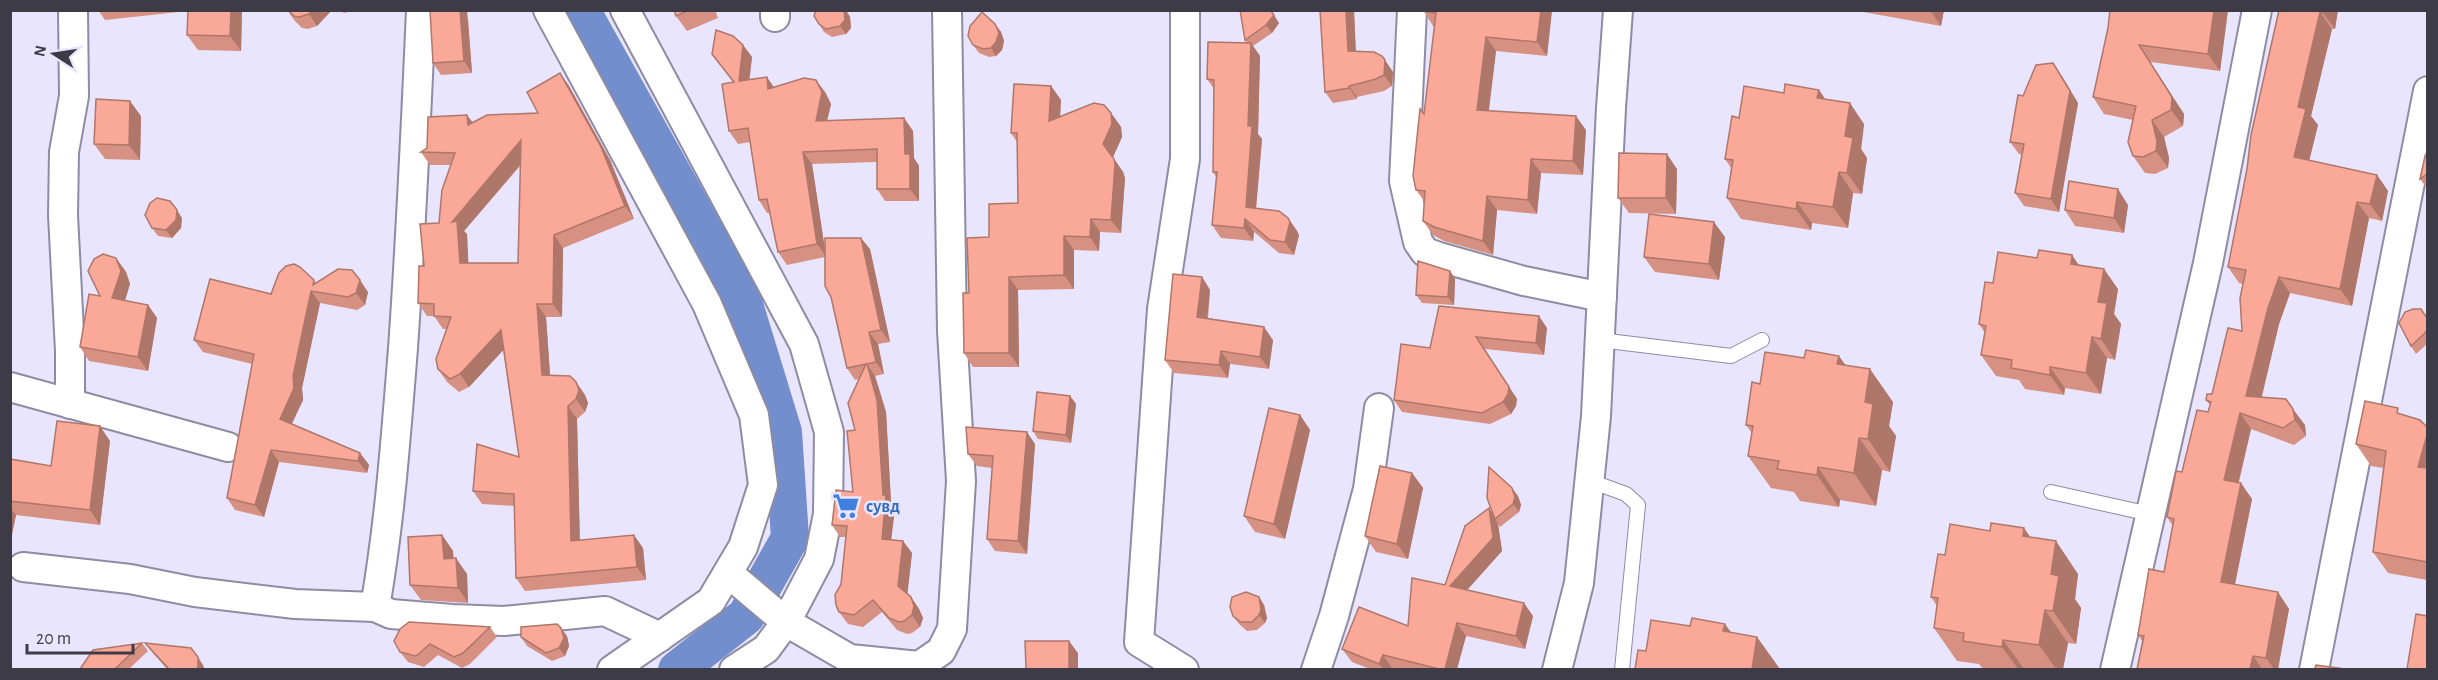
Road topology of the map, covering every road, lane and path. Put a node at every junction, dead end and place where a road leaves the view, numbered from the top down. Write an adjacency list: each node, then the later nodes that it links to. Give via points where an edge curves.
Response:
1 (73, 10): 15 (street, via 74,96 64,152 63,204)
2 (422, 10): 23 (street, via 394,474)
3 (548, 10): 22 (street, via 707,304 754,415 763,485)
4 (625, 10): 24 (street, via 804,344 829,432 828,514 819,559)
5 (947, 10): 24 (street, via 952,331 961,482 952,629 941,651 919,666 850,659)
6 (1185, 10): 28 (street, via 1185,159 1162,309 1139,642)
7 (1412, 10): 11 (street, via 1404,181 1418,242 1425,252 1439,257 1524,281)
8 (1618, 10): 11 (street)
9 (2257, 10): 20 (street, via 2208,263)
10 (2427, 91): 33 (street)
11 (1602, 297): 12 (street)
12 (1600, 340): 13 (lane, via 1731,356); 18 (street)
13 (1762, 340)
14 (10, 387): 15 (street)
15 (70, 404): 17 (street)
16 (1379, 408): 29 (street, via 1368,489)
17 (228, 447)
18 (1590, 481): 30 (street, via 1579,583); 31 (lane, via 1626,494 1638,505)
19 (2051, 492): 20 (lane)
20 (2150, 514): 32 (street)
21 (23, 567): 23 (street, via 295,604)
22 (732, 578): 24 (street); 25 (street, via 711,601)
23 (375, 607): 25 (street, via 392,614 504,621 605,611)
24 (783, 620): 27 (street, via 766,649)
25 (660, 637): 26 (street)
26 (612, 669)
27 (734, 669)
28 (1184, 669)
29 (1316, 669)
30 (1557, 669)
31 (1622, 669)
32 (2115, 669)
33 (2314, 669)

